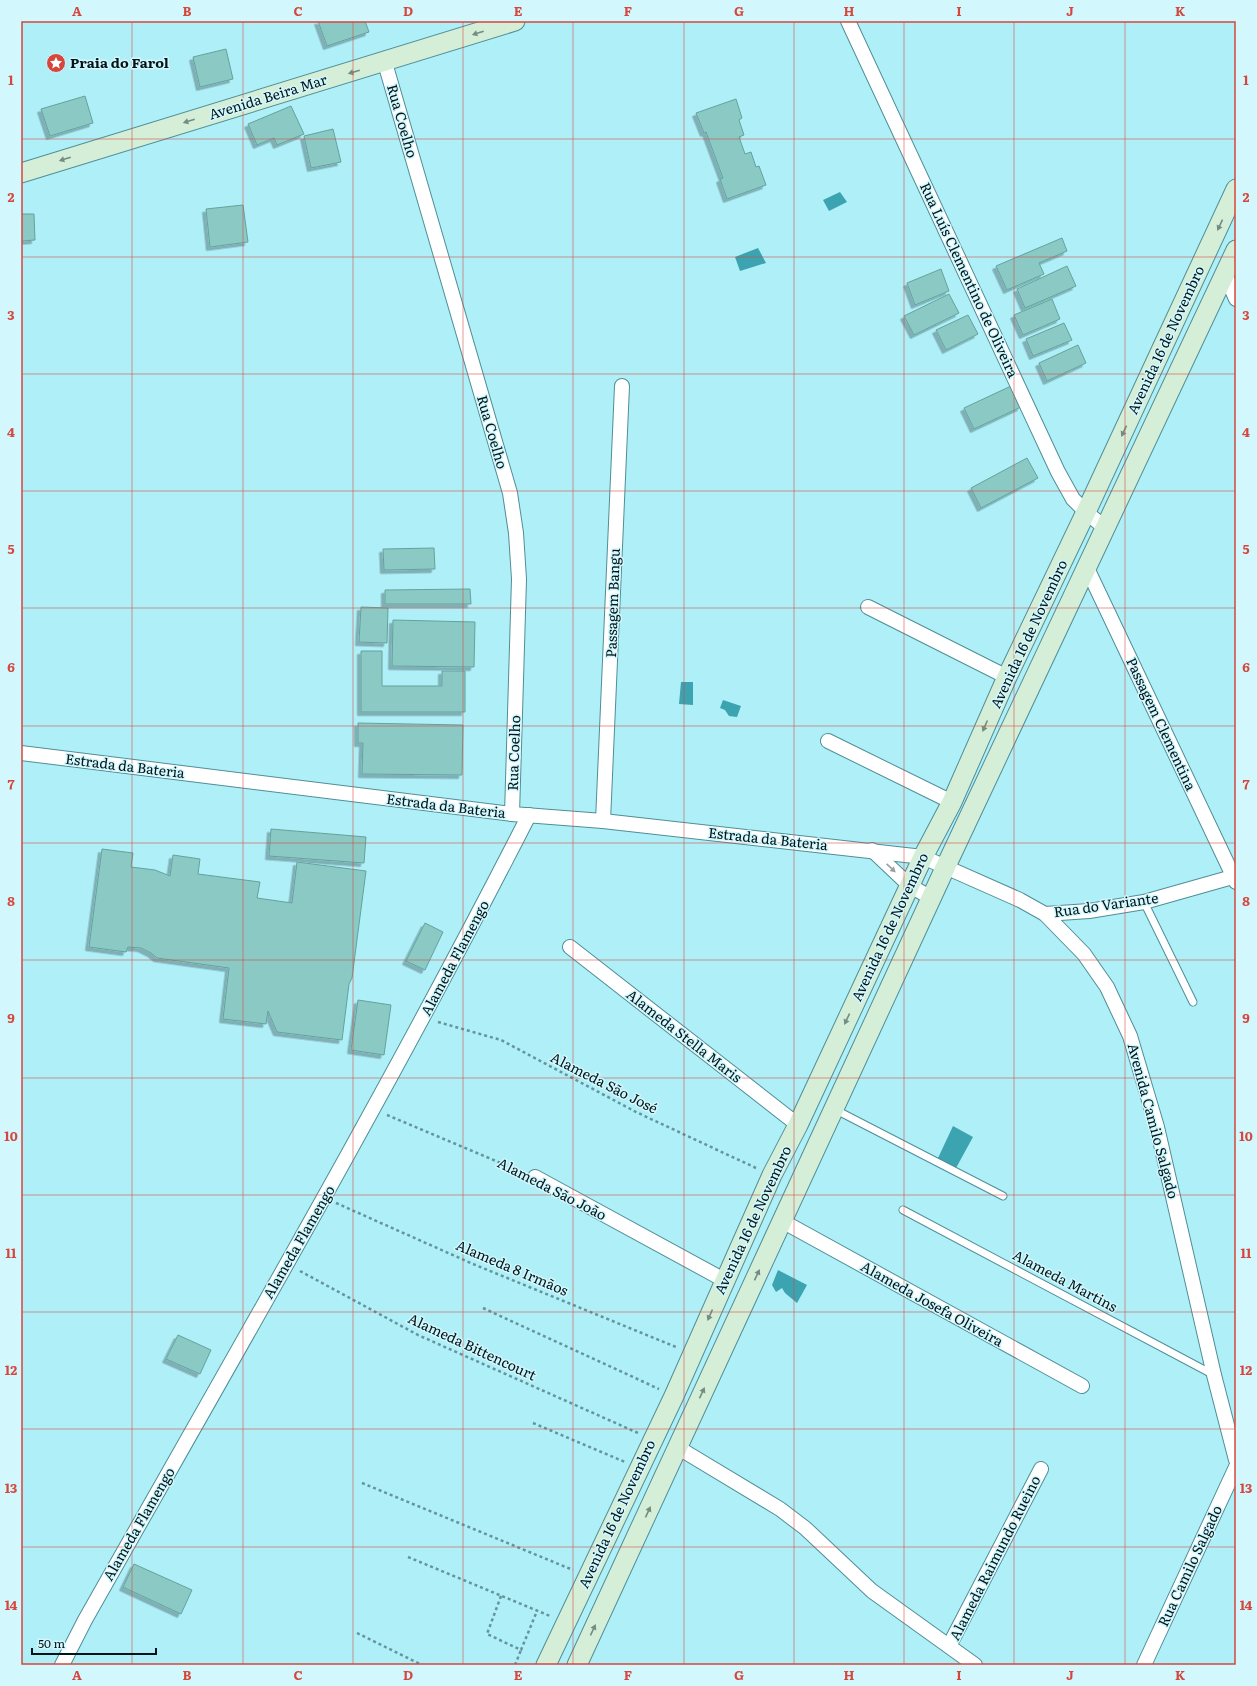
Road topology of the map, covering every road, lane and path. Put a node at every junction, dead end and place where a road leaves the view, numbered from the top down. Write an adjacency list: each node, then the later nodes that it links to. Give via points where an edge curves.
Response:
1 (515, 21): 3 (main road, Avenida Beira Mar, one-way to 3)
2 (848, 21): 10 (street, Rua Luís Clementino de Oliveira, via 1058,472 1073,499)
3 (385, 63): 4 (main road, Avenida Beira Mar, one-way to 4); 18 (street, Rua Coelho, via 510,493 519,579)
4 (21, 173)
5 (1236, 189): 10 (main road, Avenida 16 de Novembro, one-way to 10)
6 (1236, 250): 7 (main road, Avenida 16 de Novembro)
7 (1225, 274): 8 (street); 11 (main road, Avenida 16 de Novembro)
8 (1236, 299)
9 (622, 386): 20 (street, Passagem Bangu)
10 (1086, 512): 11 (street, Rua Luís Clementino de Oliveira); 14 (main road, Avenida 16 de Novembro)
11 (1104, 527): 12 (main road, Avenida 16 de Novembro)
12 (1086, 566): 23 (main road, Avenida 16 de Novembro); 24 (street, Passagem Clementina)
13 (868, 607): 14 (street)
14 (1007, 677): 17 (main road, Avenida 16 de Novembro, one-way to 17)
15 (828, 741): 17 (street)
16 (21, 753): 18 (street, Estrada da Bateria)
17 (952, 802): 22 (main road, Avenida 16 de Novembro)
18 (512, 814): 19 (street, Estrada da Bateria)
19 (529, 815): 20 (street, Estrada da Bateria); 31 (street, Alameda Flamengo)
20 (603, 821): 21 (street, Estrada da Bateria)
21 (872, 850): 22 (street, Estrada da Bateria); 25 (street, one-way to 25)
22 (923, 857): 23 (street, Avenida Camilo Salgado); 25 (main road, Avenida 16 de Novembro)
23 (946, 866): 26 (main road, Avenida 16 de Novembro); 28 (street, Avenida Camilo Salgado)
24 (1235, 878): 27 (street, Rua do Variante)
25 (909, 885): 26 (street); 34 (main road, Avenida 16 de Novembro, one-way to 34)
26 (931, 898): 32 (main road, Avenida 16 de Novembro)
27 (1144, 902): 28 (street, Rua do Variante, via 1089,911); 30 (lane)
28 (1045, 914): 45 (street, Avenida Camilo Salgado, via 1084,954 1107,987 1130,1036 1157,1127)
29 (570, 947): 34 (street, Alameda Stella Maris)
30 (1193, 1002)
31 (424, 1018): 33 (street, Alameda Flamengo); 35 (path, Alameda São José, via 502,1040 636,1112)
32 (833, 1109): 37 (lane); 40 (main road, Avenida 16 de Novembro)
33 (374, 1110): 36 (path, Alameda São João); 38 (street, Alameda Flamengo)
34 (798, 1125): 35 (main road, Avenida 16 de Novembro)
35 (772, 1176): 42 (main road, Avenida 16 de Novembro)
36 (535, 1177): 42 (street, Alameda São João)
37 (1003, 1196)
38 (325, 1198): 41 (street, Alameda Flamengo); 44 (path, Alameda 8 Irmãos, via 473,1264)
39 (904, 1210): 45 (lane, Alameda Martins)
40 (782, 1221): 46 (street, Alameda Josefa Oliveira); 50 (main road, Avenida 16 de Novembro, one-way to 40)
41 (287, 1264): 49 (path, Alameda Bittencourt, via 418,1335); 64 (street, Alameda Flamengo)
42 (726, 1281): 44 (main road, Avenida 16 de Novembro, one-way to 44)
43 (483, 1308): 47 (path)
44 (693, 1353): 47 (main road, Avenida 16 de Novembro)
45 (1214, 1375): 51 (street, Avenida Camilo Salgado)
46 (1082, 1386)
47 (674, 1396): 49 (main road, Avenida 16 de Novembro)
48 (533, 1423): 53 (path)
49 (653, 1440): 53 (main road, Avenida 16 de Novembro)
50 (677, 1448): 62 (street, via 780,1509 805,1528 872,1591); 68 (main road, Avenida 16 de Novembro, one-way to 50)
51 (1236, 1460)
52 (1236, 1467): 70 (street, Rua Camilo Salgado)
53 (640, 1468): 57 (main road, Avenida 16 de Novembro)
54 (1041, 1470): 62 (street, Alameda Raimundo Rueino)
55 (362, 1483): 57 (path)
56 (408, 1557): 58 (path)
57 (588, 1577): 60 (main road, Avenida 16 de Novembro)
58 (502, 1596): 59 (path); 63 (path, via 487,1634)
59 (538, 1611): 60 (path); 63 (path)
60 (566, 1622): 67 (main road, Avenida 16 de Novembro)
61 (357, 1633): 65 (path)
62 (949, 1646): 69 (street)
63 (521, 1650): 66 (path)
64 (62, 1665)
65 (422, 1665)
66 (515, 1665)
67 (546, 1665)
68 (577, 1665)
69 (975, 1665)
70 (1144, 1665)

